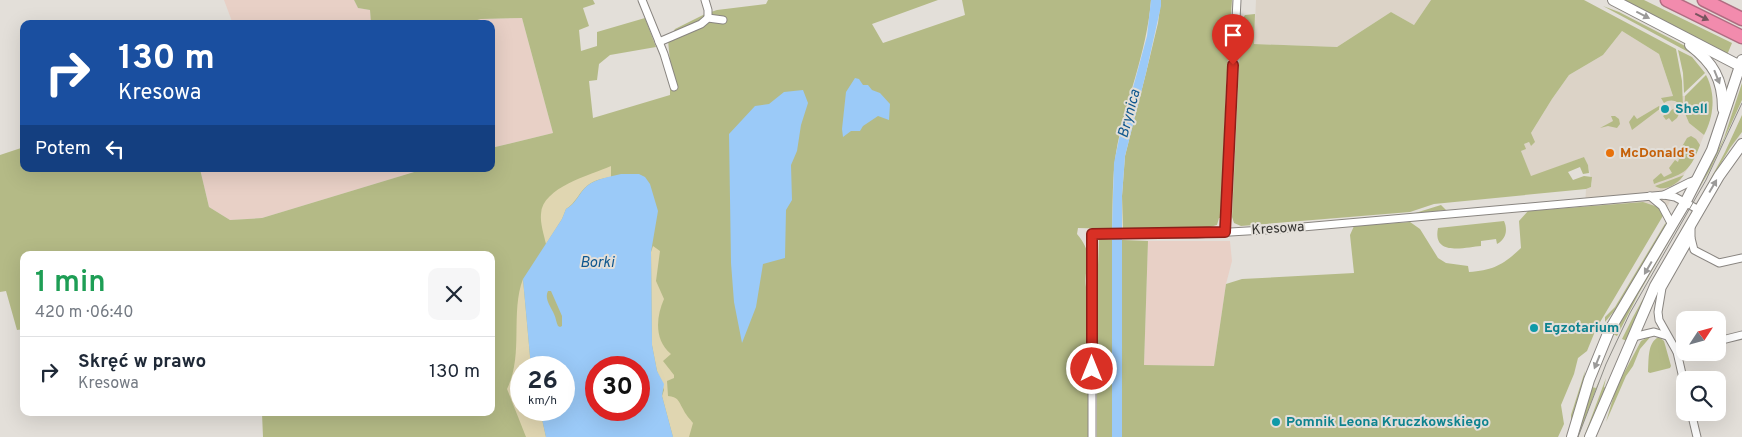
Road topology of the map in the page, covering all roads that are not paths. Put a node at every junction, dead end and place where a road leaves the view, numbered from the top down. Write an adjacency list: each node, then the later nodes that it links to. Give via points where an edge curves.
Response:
1 (642, 0): 12 (street)
2 (705, 0): 7 (street)
3 (1237, 0): 24 (street)
4 (1613, 0): 10 (main road, one-way to 10)
5 (1667, 0): 11 (highway, one-way to 11)
6 (1704, 0): 8 (highway)
7 (708, 18): 9 (street); 12 (street)
8 (1742, 19)
9 (723, 20)
10 (1672, 30): 13 (main road); 15 (main road, one-way to 15, via 1704,56 1715,70 1721,88)
11 (1742, 37)
12 (659, 42): 14 (street)
13 (1742, 64): 15 (main road)
14 (674, 87)
15 (1722, 121): 17 (main road)
16 (1742, 144): 21 (main road, one-way to 16, via 1722,170)
17 (1698, 179): 18 (street); 20 (main road)
18 (1664, 195): 19 (street, Kresowa); 20 (street)
19 (1650, 196): 22 (street, via 1662,206); 24 (street, Kresowa)
20 (1685, 203): 21 (street); 22 (main road)
21 (1699, 210): 23 (main road)
22 (1672, 225): 34 (main road, one-way to 34, via 1609,332 1584,394)
23 (1690, 225): 25 (street); 29 (main road, via 1655,286)
24 (1225, 232): 33 (street, Kresowa, via 1092,234)
25 (1691, 237): 26 (street, via 1694,250 1720,263); 28 (street, via 1662,288 1658,312)
26 (1742, 258)
27 (1742, 335): 30 (street)
28 (1667, 336): 29 (street, via 1654,332); 31 (street)
29 (1633, 337): 35 (main road)
30 (1726, 339)
31 (1676, 352)
32 (1693, 421): 36 (street)
33 (1092, 437)
34 (1572, 437)
35 (1590, 437)
36 (1697, 437)

